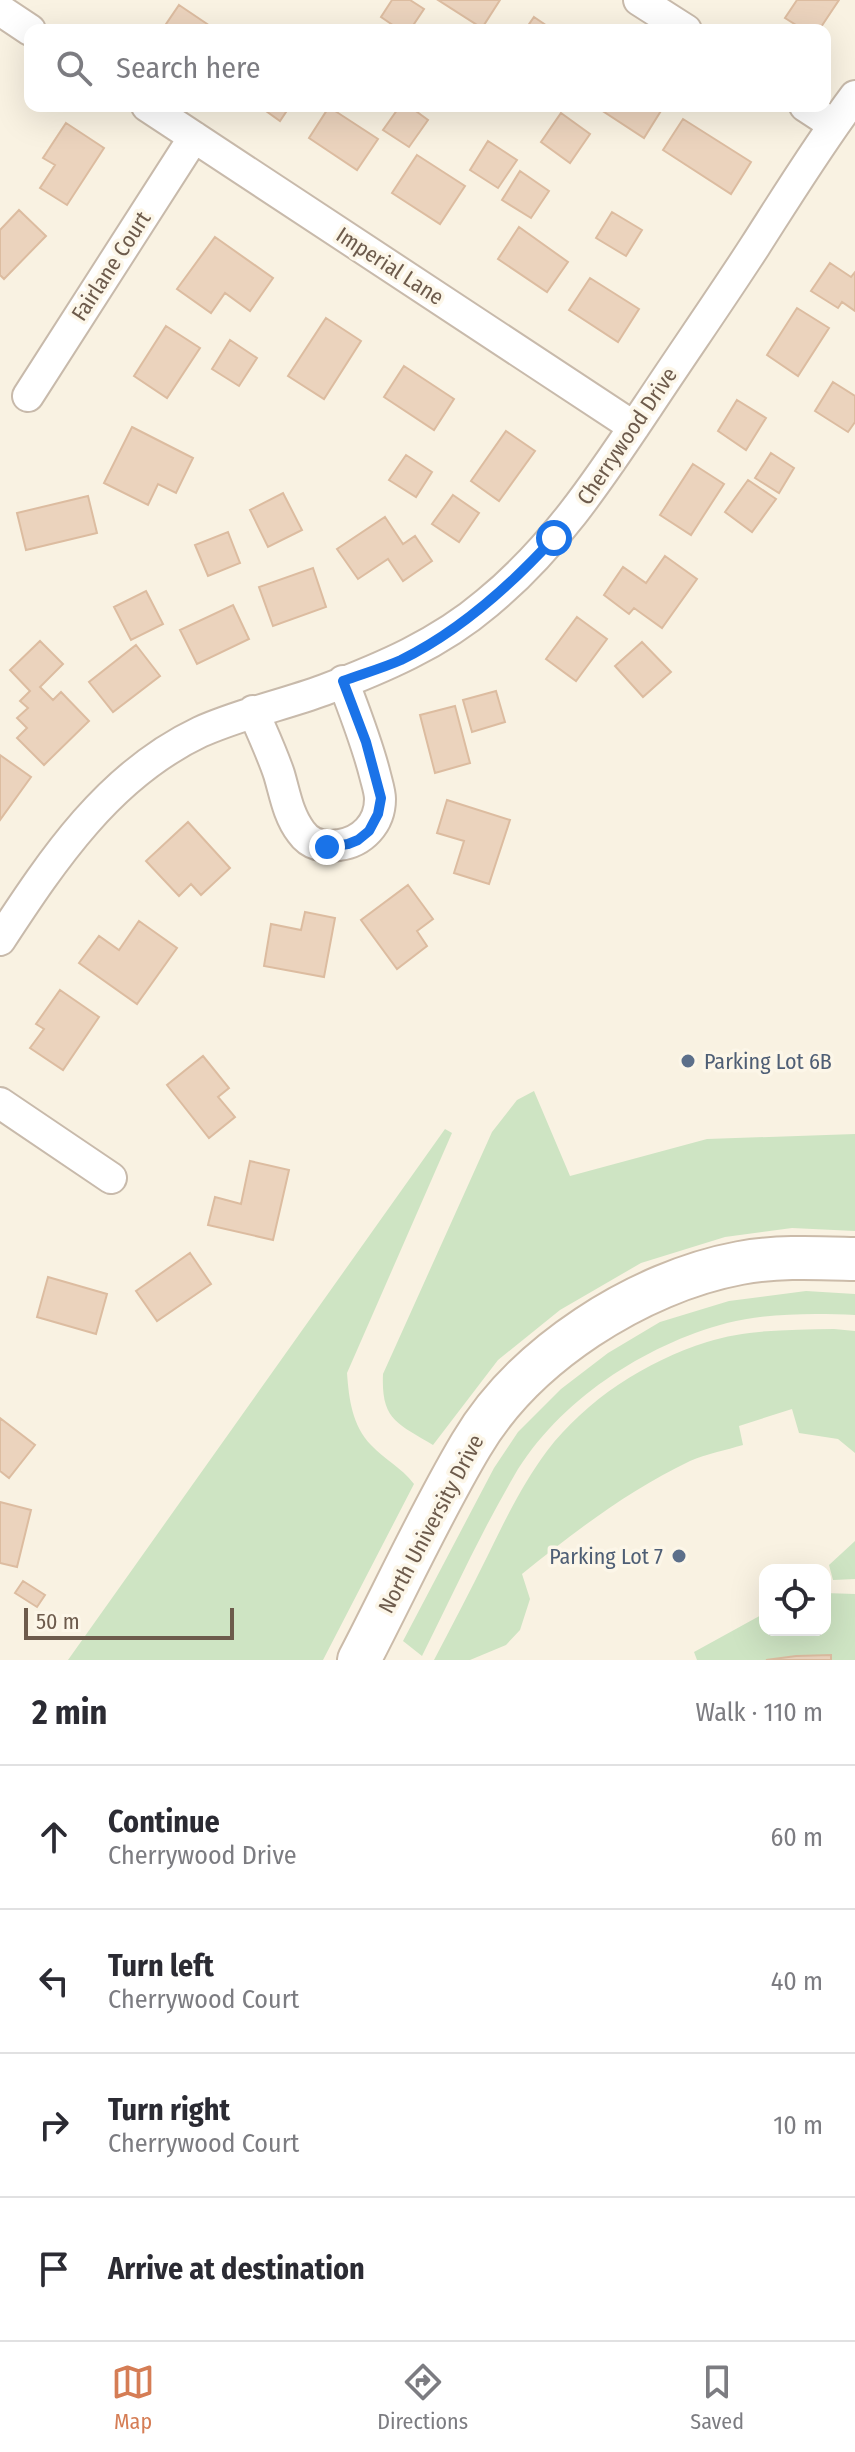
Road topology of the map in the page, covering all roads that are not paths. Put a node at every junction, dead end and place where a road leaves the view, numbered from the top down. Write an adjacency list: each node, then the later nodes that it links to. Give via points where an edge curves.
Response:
1 (639, 0): 3 (street)
2 (0, 10): 4 (street)
3 (677, 24)
4 (24, 26)
5 (855, 96): 8 (street, Cherrywood Drive)
6 (156, 112): 9 (street, Imperial Lane)
7 (814, 112): 8 (street)
8 (834, 125): 11 (street, Cherrywood Drive)
9 (194, 137): 10 (street, Fairlane Court); 11 (street, Imperial Lane)
10 (28, 396)
11 (634, 427): 12 (street, Cherrywood Drive, via 554,538 485,605 400,660)
12 (343, 681): 13 (street, Cherrywood Drive); 13 (street, via 381,798 369,831 348,844 316,845 301,832)
13 (253, 711): 14 (street, Cherrywood Drive, via 199,733 135,773)
14 (10, 904): 15 (street, Cherrywood Drive)
15 (0, 940)
16 (0, 1103): 17 (street)
17 (111, 1178)
18 (855, 1259): 19 (street, North University Drive, via 739,1263 634,1299 569,1339 508,1394 472,1443)
19 (359, 1660)

